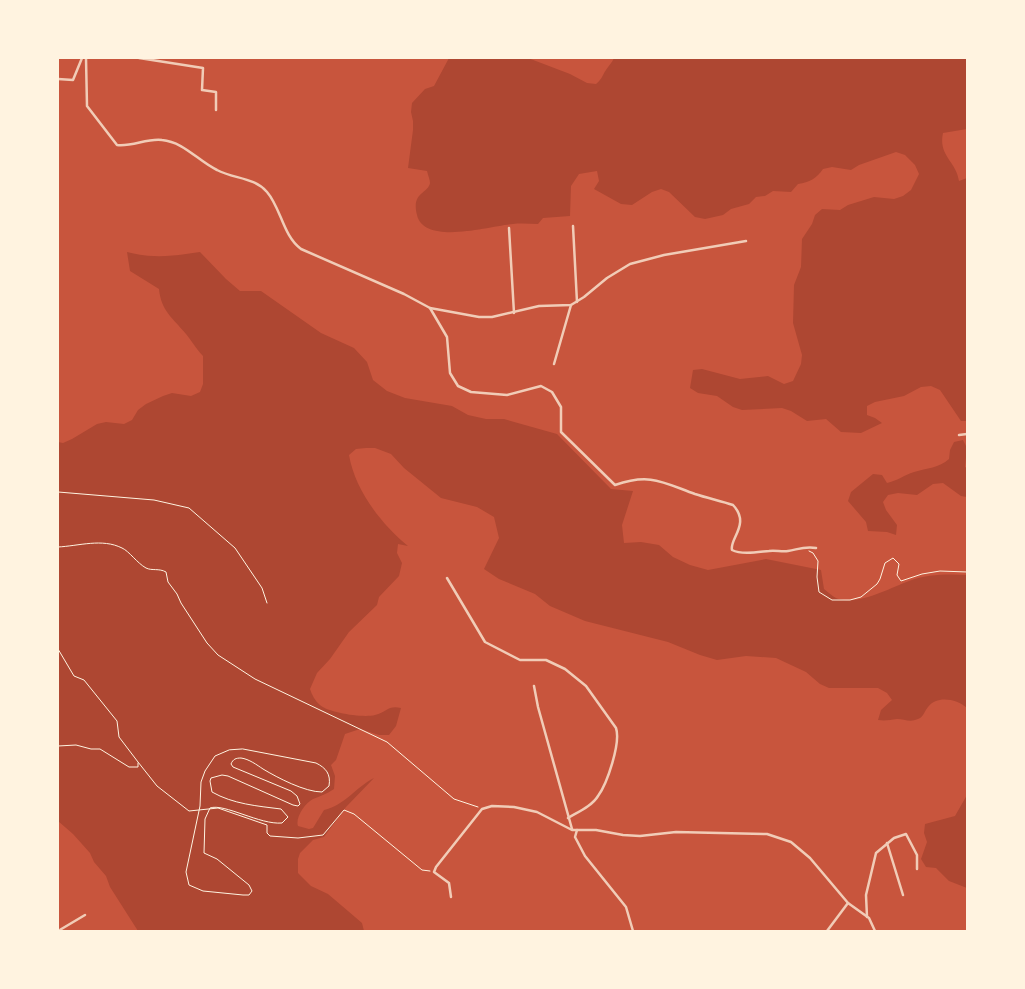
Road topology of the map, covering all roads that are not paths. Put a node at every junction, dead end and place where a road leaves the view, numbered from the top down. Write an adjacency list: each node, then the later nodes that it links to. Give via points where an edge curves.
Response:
1 (82, 58): 4 (street, via 73,80)
2 (86, 58): 11 (street, via 87,106 117,145 161,140 171,142 180,145 218,170 256,183 268,193 293,241 301,249)
3 (138, 58): 5 (street, via 203,68 200,87 202,90 216,92)
4 (58, 79)
5 (216, 110)
6 (574, 226): 9 (street)
7 (509, 228): 12 (street)
8 (746, 241): 9 (street, via 664,255 630,264 607,278)
9 (577, 302): 10 (street)
10 (571, 305): 12 (street, via 539,306); 13 (street)
11 (430, 308): 12 (street, via 479,317); 16 (street, via 447,337 450,373 458,386 471,392 507,395 541,386 552,392 560,407 561,432 615,485 632,479 664,481 695,494 733,505 739,517 740,529 731,546 736,552 787,551 805,546)
12 (514, 313)
13 (554, 364)
14 (967, 434): 15 (street)
15 (959, 435)
16 (816, 548)
17 (447, 578): 19 (street, via 485,642 520,660 546,660 565,669 586,686 616,728 618,736 615,753 598,796 588,806)
18 (534, 686): 19 (street)
19 (568, 818): 20 (street)
20 (572, 830): 21 (street); 25 (street, via 537,812 514,807 482,808 434,872 449,883)
21 (577, 830): 26 (street, via 640,836 676,832 767,834 791,842 810,858); 30 (street, via 575,837 586,856 626,907)
22 (887, 843): 23 (street, via 897,836 906,834 917,855); 24 (street); 28 (street, via 875,856 866,895)
23 (918, 869)
24 (903, 895)
25 (451, 897)
26 (848, 903): 28 (street); 31 (street)
27 (84, 915): 29 (street)
28 (867, 917): 32 (street)
29 (58, 931)
30 (633, 931)
31 (827, 931)
32 (874, 931)

